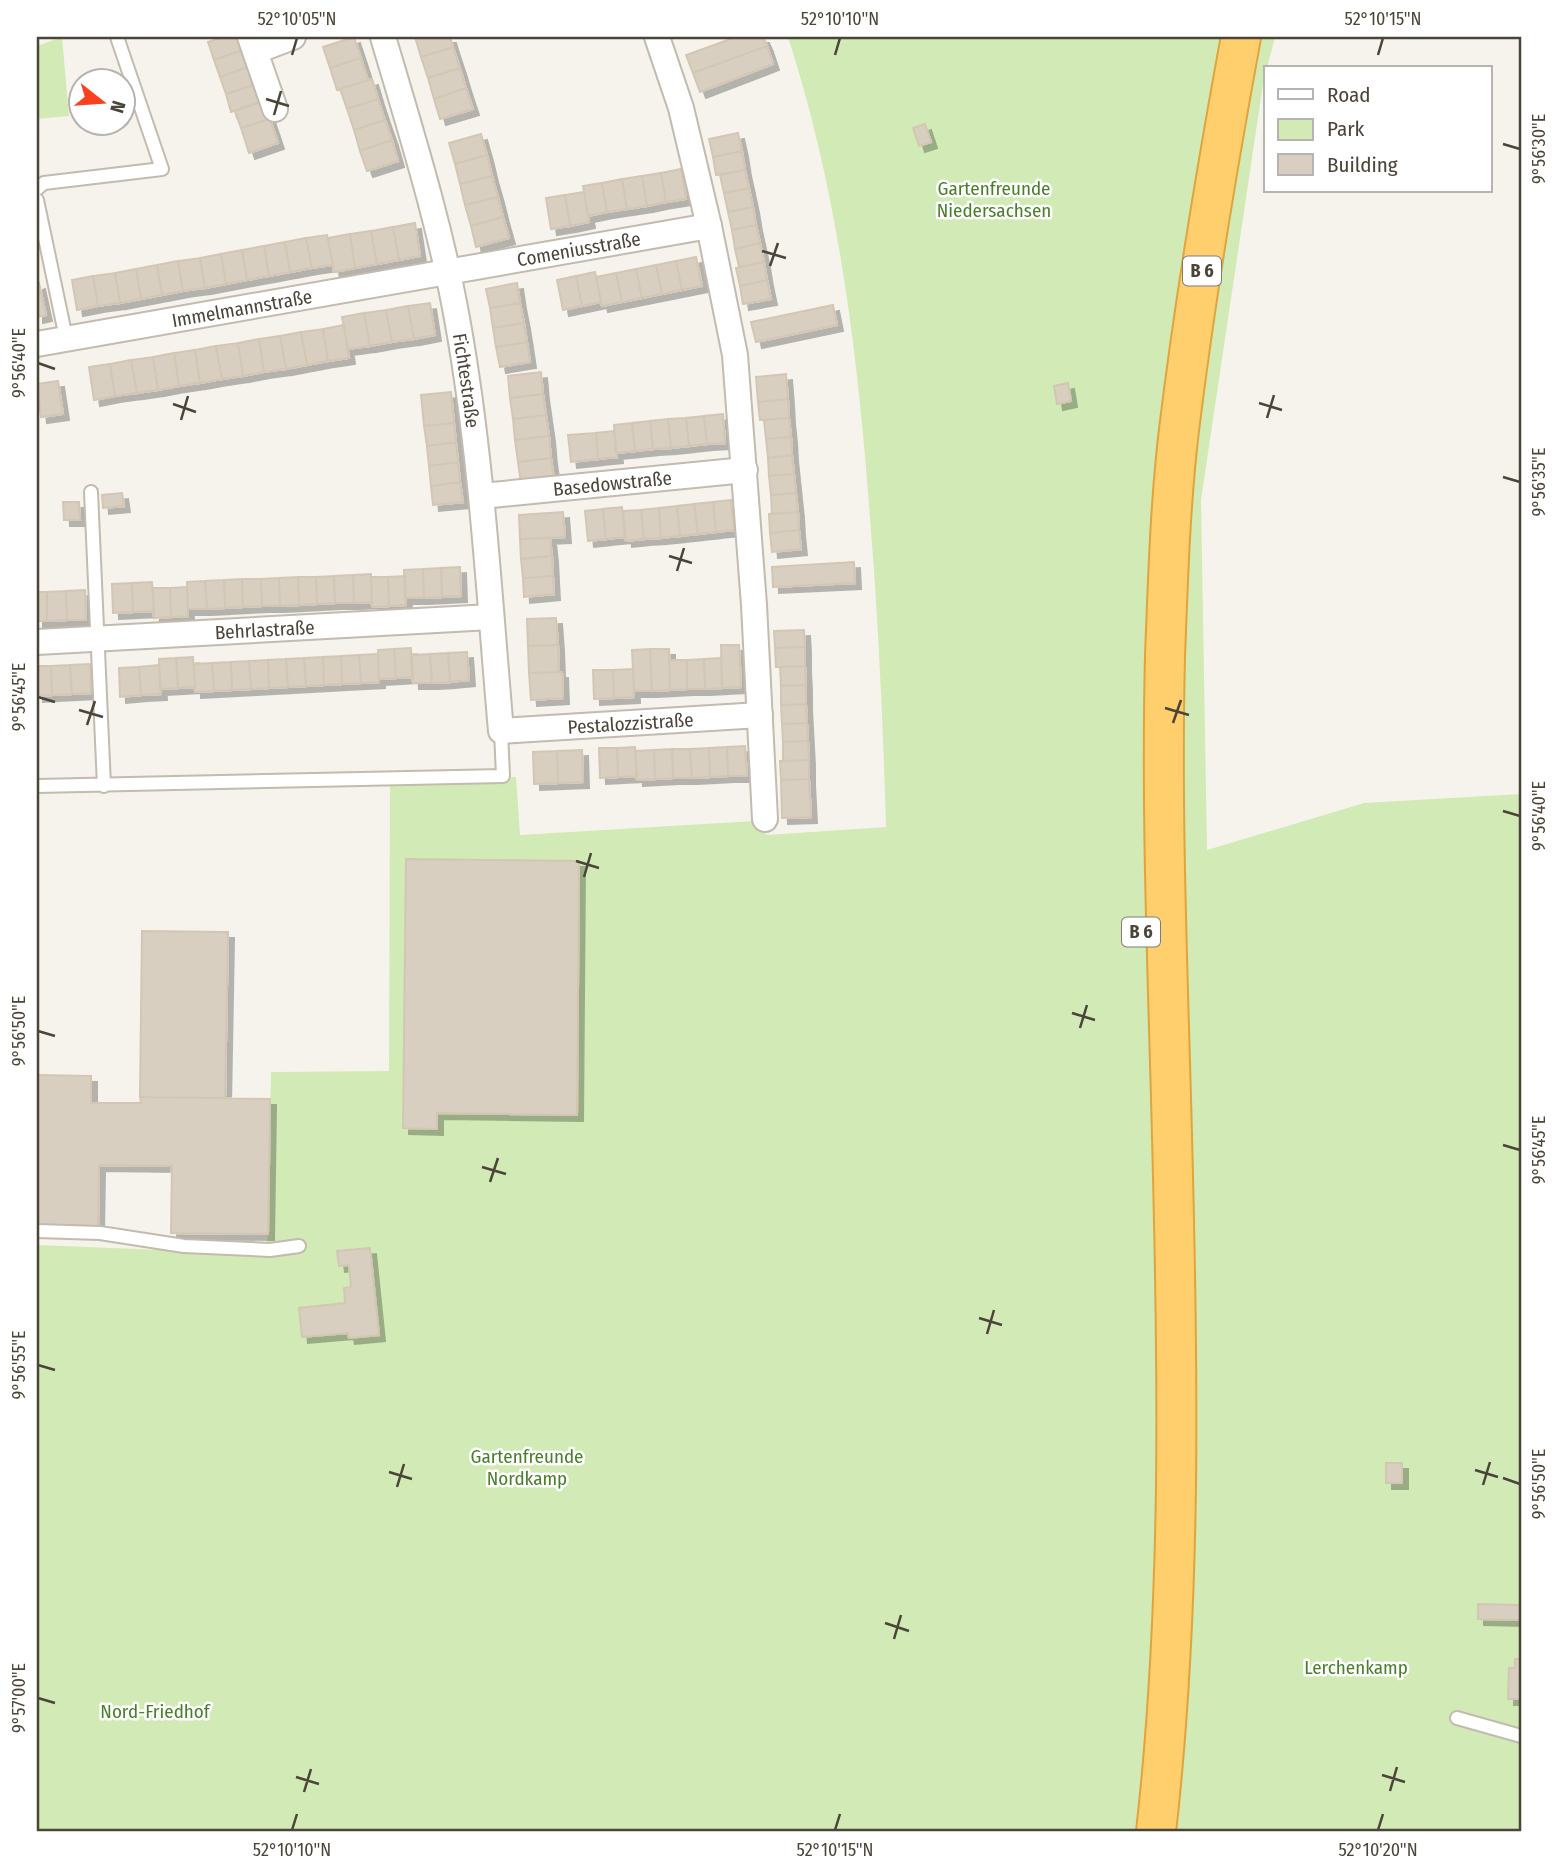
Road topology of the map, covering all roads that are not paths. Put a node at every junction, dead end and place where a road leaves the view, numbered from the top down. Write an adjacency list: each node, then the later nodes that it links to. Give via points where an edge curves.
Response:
1 (117, 37): 9 (lane, via 162,169 44,183)
2 (293, 37): 7 (street)
3 (383, 37): 12 (street, Fichtestraße)
4 (657, 37): 11 (street, via 681,108)
5 (1214, 37): 30 (highway, B 6, via 1170,310 1146,518 1138,851 1150,1477 1143,1684)
6 (1241, 37): 31 (highway, B 6, via 1179,433 1169,575 1164,853 1175,1464 1168,1672)
7 (253, 44): 8 (street)
8 (275, 109)
9 (37, 189)
10 (37, 200): 13 (lane)
11 (709, 226): 12 (street, Comeniusstraße); 15 (street, via 735,355)
12 (447, 272): 13 (street, Immelmannstraße); 17 (street, Fichtestraße, via 467,377)
13 (66, 338): 14 (street, Immelmannstraße)
14 (37, 344)
15 (745, 470): 17 (street, Basedowstraße); 21 (street)
16 (91, 492): 19 (lane)
17 (482, 496): 18 (street, Fichtestraße)
18 (491, 617): 19 (street, Behrlastraße); 22 (street, Fichtestraße)
19 (96, 640): 20 (street, Behrlastraße); 24 (lane)
20 (37, 642)
21 (760, 715): 22 (street, Pestalozzistraße); 25 (street)
22 (501, 731): 24 (lane, via 503,776)
23 (37, 786): 24 (lane)
24 (104, 786)
25 (765, 819)
26 (37, 1231): 27 (lane, via 100,1233 184,1246 270,1250)
27 (299, 1246)
28 (1457, 1718): 29 (lane)
29 (1521, 1736)
30 (1131, 1832)
31 (1156, 1832)

